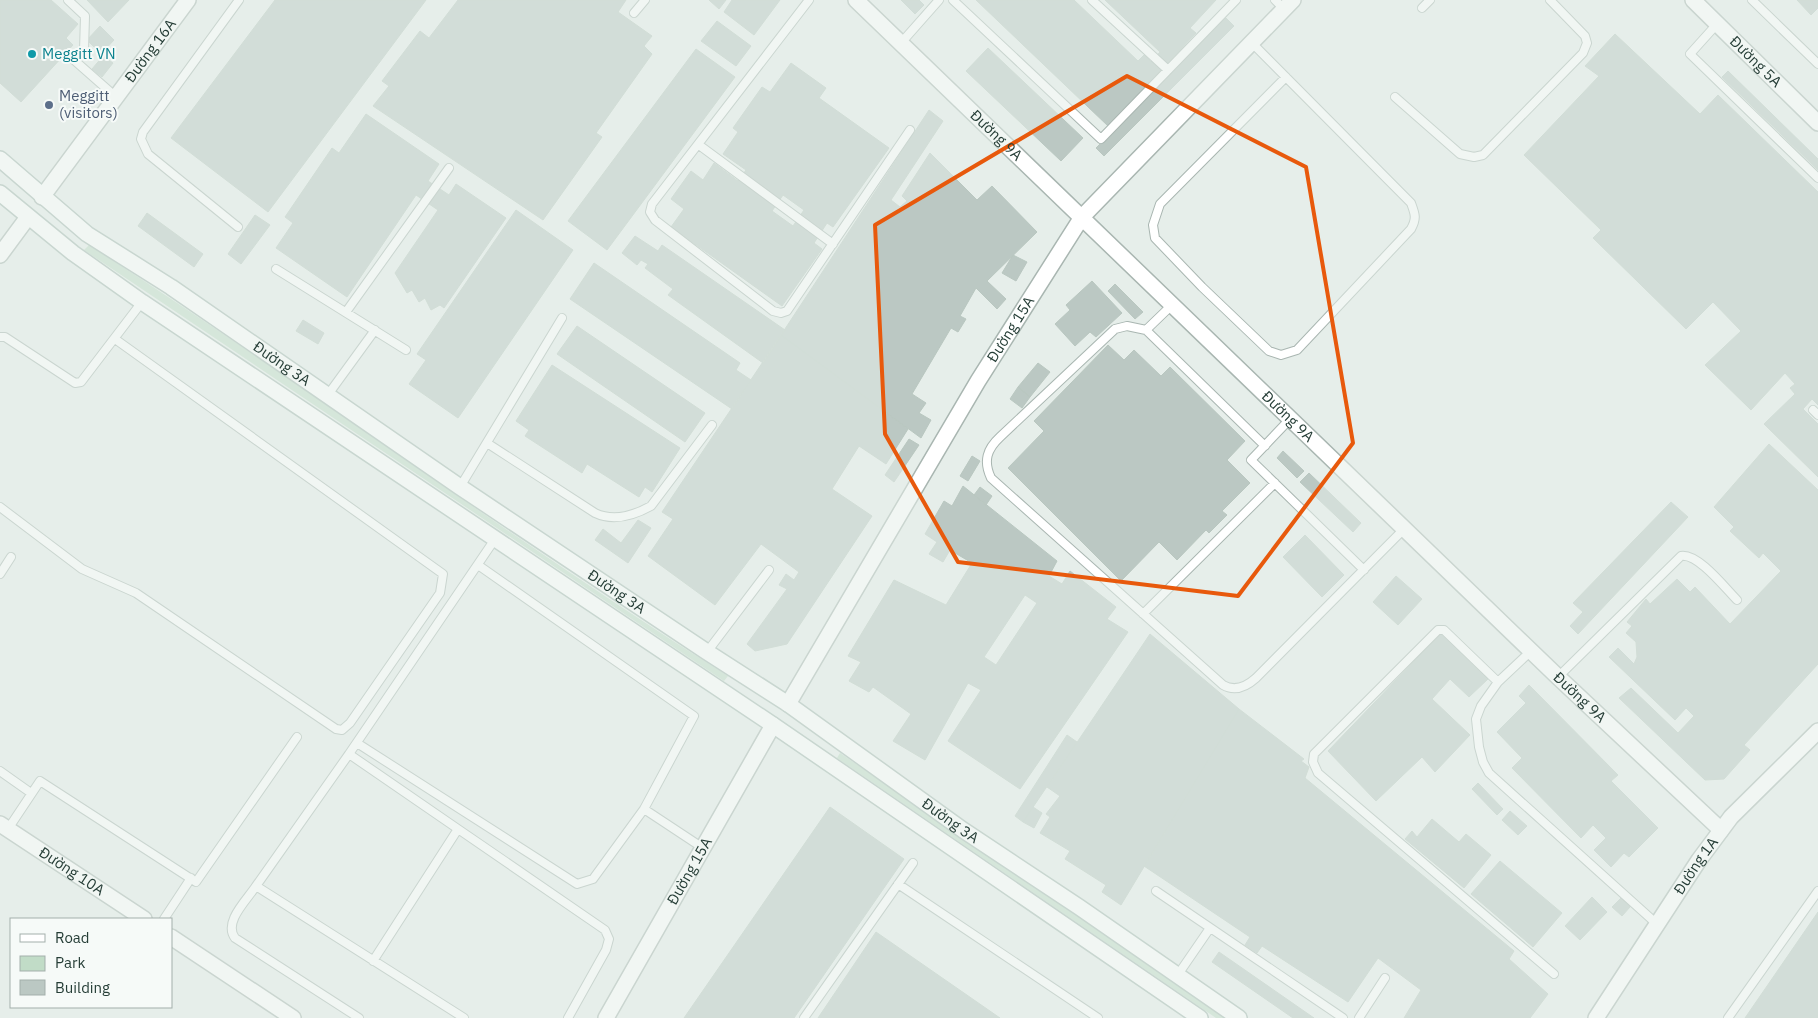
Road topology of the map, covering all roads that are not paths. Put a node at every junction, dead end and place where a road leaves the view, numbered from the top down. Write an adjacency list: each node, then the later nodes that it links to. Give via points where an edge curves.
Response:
1 (68, 0): 25 (lane, via 85,16 84,50 74,60)
2 (188, 0): 25 (street, Đường 16A)
3 (238, 0): 36 (lane, via 148,124 141,139 148,154)
4 (645, 0): 17 (lane)
5 (809, 0): 28 (lane)
6 (856, 0): 20 (street, Đường 9A)
7 (939, 0): 20 (lane)
8 (953, 0): 22 (lane, via 1101,139)
9 (1092, 0): 22 (lane)
10 (1236, 0): 22 (lane)
11 (1430, 0): 16 (lane)
12 (1550, 0): 24 (lane, via 1585,36 1587,43 1583,53 1483,156 1460,154)
13 (1693, 0): 18 (street, Đường 5A)
14 (1752, 0): 21 (lane)
15 (1284, 3): 19 (street, Đường 15A)
16 (1422, 8)
17 (634, 13)
18 (1717, 24): 26 (street, Đường 5A); 31 (lane, via 1690,54)
19 (1251, 42): 23 (lane); 35 (street, Đường 15A)
20 (901, 43): 35 (street, Đường 9A)
21 (1818, 64)
22 (1168, 70)
23 (1286, 77): 23 (lane, via 1160,204 1152,225 1155,238 1171,256 1269,351 1281,355 1297,350 1411,228 1416,214 1411,203)
24 (1395, 96)
25 (116, 97): 33 (street, Đường 16A)
26 (1818, 122)
27 (910, 130): 37 (lane)
28 (699, 145): 37 (lane); 37 (lane, via 652,204 650,212 655,220 773,311 787,311)
29 (0, 158): 33 (street, Đường 3A)
30 (449, 168): 42 (lane)
31 (1818, 178)
32 (0, 192): 34 (street, Đường 3A)
33 (42, 197): 34 (street, Đường 16A); 49 (street, Đường 3A, via 87,234 171,287)
34 (28, 217): 38 (street); 40 (street, Đường 3A, via 73,254)
35 (1082, 217): 41 (street, Đường 9A); 70 (street, Đường 15A, via 978,381)
36 (238, 227)
37 (834, 244)
38 (0, 254)
39 (276, 268): 42 (lane)
40 (142, 302): 47 (lane); 58 (street, Đường 3A)
41 (1173, 304): 45 (lane); 50 (street, Đường 9A)
42 (346, 312): 44 (lane)
43 (562, 318): 52 (lane)
44 (375, 330): 48 (lane); 49 (lane)
45 (1146, 330): 53 (lane); 65 (lane, via 1127,326 1114,329 994,443 986,462 990,478)
46 (0, 337): 47 (lane, via 5,337 75,383 81,382)
47 (115, 339): 56 (lane, via 443,574 440,593 350,723 342,730 336,729 136,593 82,569)
48 (406, 350)
49 (328, 396): 55 (street, Đường 3A)
50 (1291, 418): 53 (lane); 57 (street, Đường 9A)
51 (712, 425): 52 (lane, via 651,506 642,512 617,518 595,513)
52 (487, 443): 55 (lane)
53 (1265, 446): 54 (lane, via 1251,460)
54 (1275, 484): 62 (lane); 65 (lane)
55 (460, 487): 67 (street, Đường 3A)
56 (0, 508)
57 (1404, 529): 62 (lane); 66 (street, Đường 9A)
58 (495, 539): 60 (lane); 71 (street, Đường 3A)
59 (11, 558): 63 (lane)
60 (478, 565): 74 (lane); 78 (lane, via 694,716)
61 (769, 570): 67 (lane)
62 (1364, 570): 65 (lane, via 1256,678 1238,688 1223,685)
63 (0, 574)
64 (1737, 600): 68 (lane, via 1696,559 1681,556)
65 (1143, 614)
66 (1532, 651): 68 (street, Đường 9A); 69 (lane)
67 (707, 652): 70 (street, Đường 3A)
68 (1558, 677): 81 (street, Đường 9A)
69 (1498, 682): 91 (lane, via 1476,719 1481,755 1489,773); 95 (lane, via 1444,630 1438,630 1314,754 1313,762 1318,773)
70 (788, 704): 71 (street, Đường 15A); 96 (street, Đường 3A, via 963,830 1080,907)
71 (773, 725): 82 (street, Đường 15A); 105 (street, Đường 3A)
72 (1818, 731): 81 (street, Đường 1A, via 1730,817)
73 (296, 737): 84 (lane, via 196,882)
74 (358, 743): 75 (lane); 78 (lane, via 578,884 593,879)
75 (349, 754): 80 (lane); 86 (lane)
76 (0, 771): 77 (lane)
77 (31, 793): 79 (lane); 84 (lane, via 40,780)
78 (644, 809): 82 (lane)
79 (4, 826): 89 (street, Đường 10A)
80 (458, 829): 94 (lane); 101 (lane, via 605,930 609,938 606,950)
81 (1721, 830): 91 (street, Đường 1A)
82 (703, 848): 102 (street, Đường 15A)
83 (913, 863): 85 (lane)
84 (191, 878): 90 (lane)
85 (898, 884): 103 (lane); 104 (lane)
86 (256, 886): 94 (lane); 99 (lane, via 231,924 235,938)
87 (1156, 891): 92 (lane)
88 (1818, 891): 110 (lane)
89 (142, 918)
90 (165, 918)
91 (1658, 925): 109 (street, Đường 1A)
92 (1210, 928): 96 (lane); 107 (lane)
93 (172, 938): 98 (street)
94 (372, 961): 100 (lane)
95 (1554, 974)
96 (1176, 976): 106 (street, Đường 3A)
97 (1385, 978): 108 (lane)
98 (293, 1018)
99 (359, 1018)
100 (464, 1018)
101 (568, 1018)
102 (606, 1018)
103 (804, 1018)
104 (1098, 1018)
105 (1200, 1018)
106 (1239, 1018)
107 (1343, 1018)
108 (1359, 1018)
109 (1596, 1018)
110 (1728, 1018)

